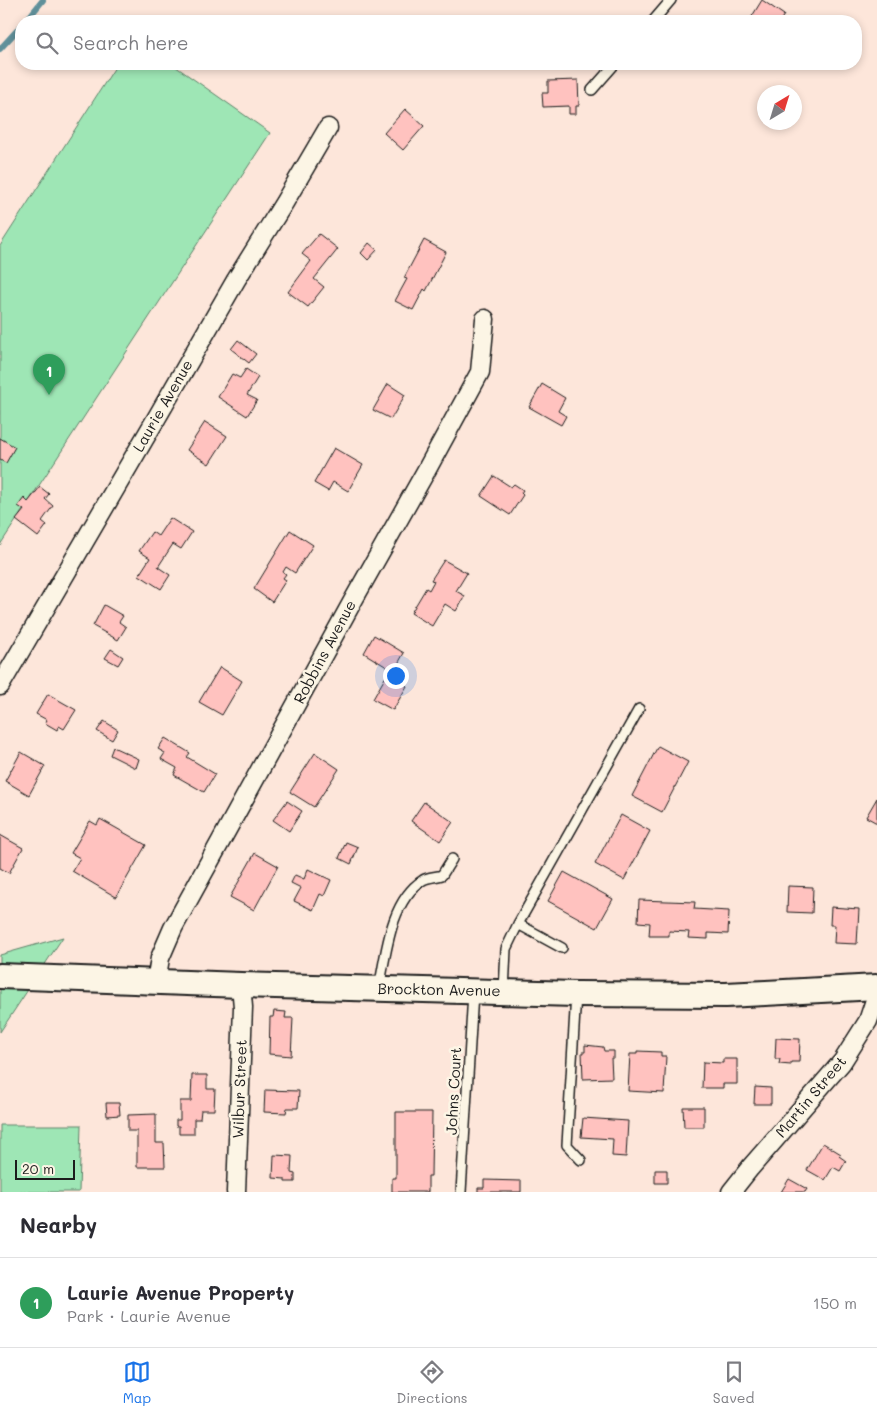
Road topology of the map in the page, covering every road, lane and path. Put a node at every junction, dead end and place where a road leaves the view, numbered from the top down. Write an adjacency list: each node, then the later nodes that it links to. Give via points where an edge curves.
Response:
1 (671, 0): 2 (lane)
2 (658, 15)
3 (610, 70): 4 (lane)
4 (592, 90)
5 (328, 128): 7 (street, Laurie Avenue)
6 (486, 319): 13 (street, Robbins Avenue, via 480,372 173,928 160,958)
7 (0, 686)
8 (640, 709): 10 (lane)
9 (452, 859): 16 (lane, via 442,875 425,879 403,900 390,936)
10 (518, 924): 11 (lane); 18 (lane, via 506,949)
11 (562, 948)
12 (0, 976): 13 (main road, Brockton Avenue)
13 (156, 982): 14 (main road, Brockton Avenue)
14 (242, 985): 16 (main road, Brockton Avenue); 22 (street, Wilbur Street)
15 (877, 986): 19 (main road, Brockton Avenue, via 726,996)
16 (379, 989): 17 (main road, Brockton Avenue)
17 (473, 991): 18 (main road, Brockton Avenue); 23 (lane, Johns Court)
18 (504, 992): 19 (main road, Brockton Avenue)
19 (576, 994): 21 (lane, via 567,1145)
20 (877, 994): 24 (street, Martin Street, via 868,1021 842,1062)
21 (581, 1160)
22 (236, 1192)
23 (461, 1192)
24 (731, 1192)

